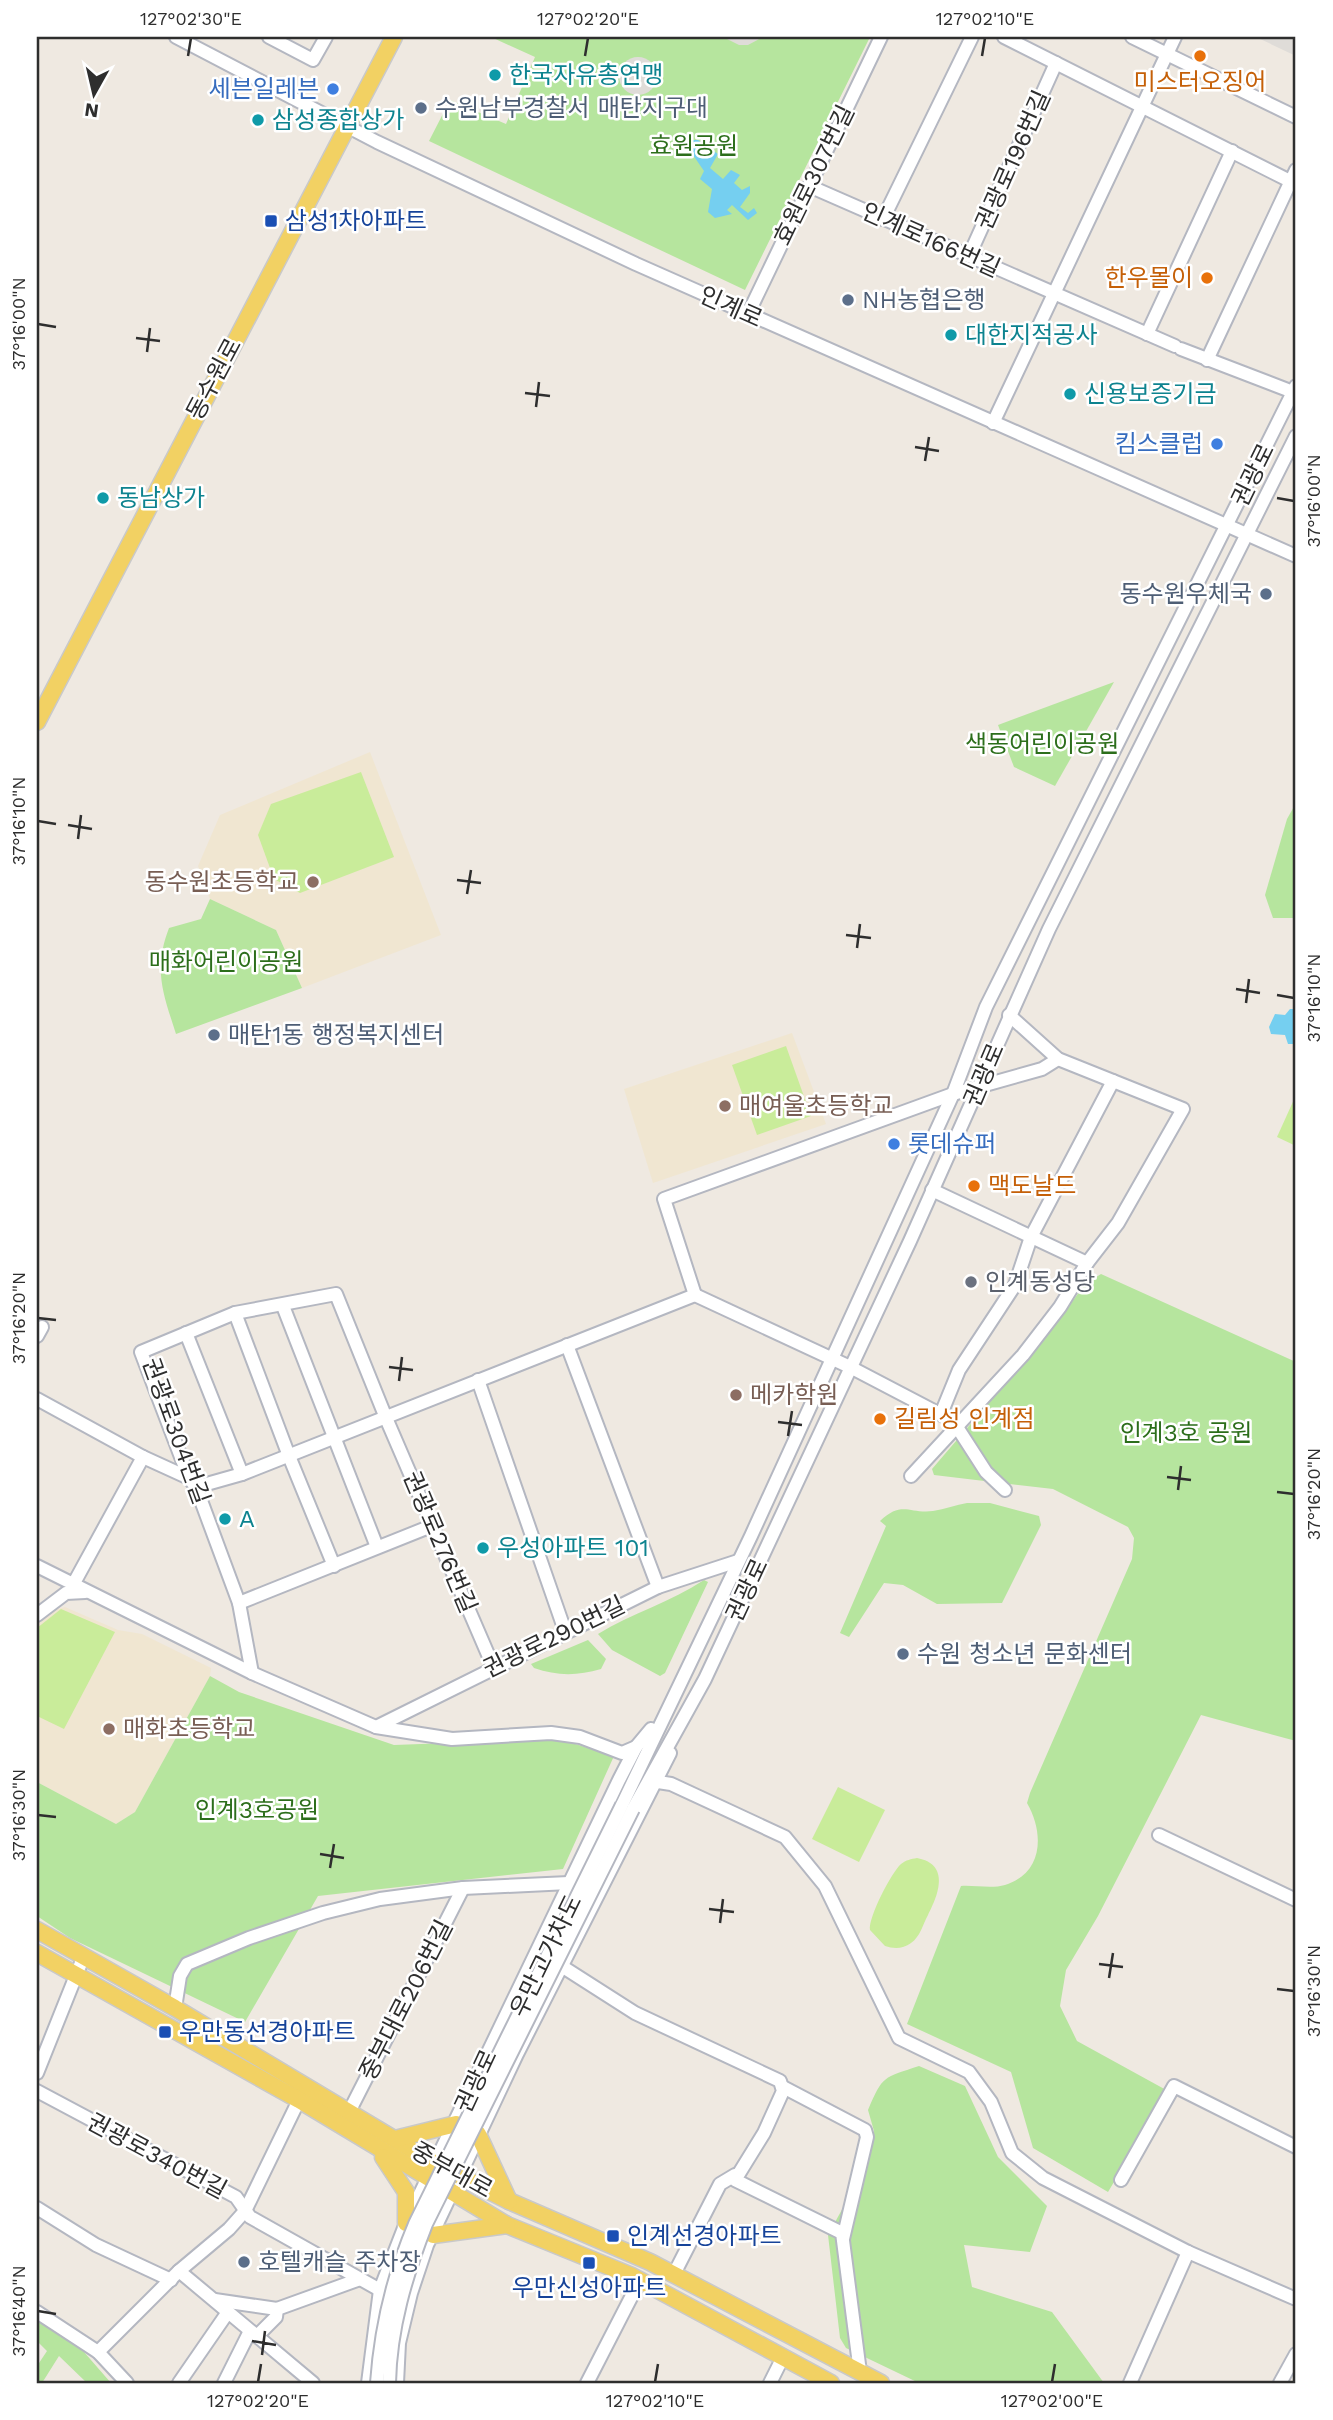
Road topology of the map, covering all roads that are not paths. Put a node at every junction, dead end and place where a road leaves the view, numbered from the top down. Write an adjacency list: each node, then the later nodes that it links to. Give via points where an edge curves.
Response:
1 (176, 37): 10 (street, 인계로)
2 (269, 37): 3 (street, via 313,60)
3 (326, 37)
4 (394, 37): 15 (main road, 동수원로)
5 (881, 37): 18 (street, 효원로307번길)
6 (972, 37): 19 (street)
7 (1004, 37): 12 (street, 권광로196번길)
8 (1132, 37): 11 (street)
9 (1175, 37): 11 (street)
10 (198, 41): 15 (street, 인계로)
11 (1167, 54): 13 (street); 14 (street)
12 (1056, 63): 13 (street, 권광로196번길); 20 (street, 권광로196번길)
13 (1141, 106): 16 (street, 권광로196번길); 21 (street)
14 (1296, 117)
15 (346, 127): 22 (street, 인계로); 31 (main road, 동수원로)
16 (1232, 151): 17 (street, 권광로196번길); 23 (street)
17 (1294, 178): 24 (street, 권광로196번길)
18 (809, 186): 19 (street, 인계로166번길); 22 (street, 효원로307번길)
19 (883, 219): 20 (street, 인계로166번길)
20 (969, 256): 21 (street, 인계로166번길)
21 (1053, 293): 23 (street, 인계로166번길); 26 (street)
22 (748, 314): 26 (street, 인계로)
23 (1147, 334): 24 (street, 인계로166번길)
24 (1208, 360): 25 (street, 인계로166번길)
25 (1295, 389): 28 (street, 권광로)
26 (993, 423): 28 (street, 인계로)
27 (1296, 436): 29 (street, 권광로)
28 (1228, 526): 29 (street, 인계로); 36 (street, 권광로, via 1027,921 986,1007)
29 (1249, 535): 30 (street, 인계로); 32 (street, 권광로)
30 (1296, 556)
31 (37, 722)
32 (1009, 1015): 33 (street); 35 (street, 권광로)
33 (1058, 1059): 34 (street); 35 (street, via 1031,1073)
34 (1113, 1081): 38 (street); 39 (street, via 1183,1109 1118,1223)
35 (981, 1084): 36 (street); 37 (street, 권광로)
36 (953, 1094): 40 (street, via 664,1199); 45 (street, 권광로)
37 (932, 1190): 38 (street); 46 (street, 권광로)
38 (1031, 1237): 39 (street); 49 (street, via 1014,1285 960,1370)
39 (1087, 1263): 51 (street, via 1023,1355)
40 (695, 1295): 44 (street); 45 (street)
41 (283, 1306): 42 (street, 권광로276번길); 50 (street, 권광로276번길, via 336,1294); 52 (street)
42 (235, 1313): 43 (street, 권광로304번길); 53 (street)
43 (186, 1333): 55 (street); 57 (street, 권광로304번길, via 141,1352)
44 (567, 1345): 47 (street); 64 (street)
45 (831, 1358): 46 (street); 61 (street, 권광로)
46 (850, 1367): 49 (street); 72 (street, 권광로)
47 (478, 1380): 50 (street); 68 (street)
48 (37, 1399): 54 (street)
49 (941, 1415): 51 (street)
50 (386, 1418): 52 (street); 59 (street, 권광로276번길)
51 (958, 1426): 56 (street); 58 (street, via 986,1472)
52 (335, 1437): 53 (street); 60 (street)
53 (289, 1456): 55 (street); 63 (street)
54 (143, 1457): 57 (street); 65 (street)
55 (242, 1474): 57 (street)
56 (911, 1476)
57 (192, 1483): 66 (street, 권광로304번길)
58 (1005, 1490)
59 (434, 1525): 60 (street); 69 (street, 권광로276번길)
60 (377, 1547): 63 (street)
61 (738, 1561): 64 (street, 권광로290번길); 71 (street, 권광로)
62 (37, 1566): 65 (street)
63 (334, 1566): 66 (street)
64 (658, 1587): 68 (street, 권광로290번길)
65 (79, 1588): 67 (street); 70 (street)
66 (239, 1603): 70 (street, 권광로304번길)
67 (37, 1615)
68 (565, 1632): 69 (street, 권광로290번길)
69 (493, 1666): 73 (street, 권광로290번길)
70 (253, 1673): 73 (street)
71 (661, 1718): 74 (street, 권광로); 76 (street, 권광로)
72 (684, 1720): 75 (street, 권광로); 76 (street, 권광로)
73 (376, 1727): 74 (street, via 452,1739 551,1733 580,1737 622,1753)
74 (636, 1747): 78 (street, 권광로)
75 (658, 1782): 84 (street, 권광로); 110 (street, via 785,1837 825,1886 899,2038 969,2072 991,2102 1012,2153 1043,2178)
76 (627, 1807): 131 (street, 우만고가차도, bridge, via 415,2224 384,2317); 132 (street, 우만고가차도, bridge, via 426,2224 403,2290)
77 (1159, 1835): 80 (street)
78 (569, 1883): 79 (street); 92 (street, 권광로)
79 (463, 1888): 86 (street, via 361,1903 215,1951 183,1969); 91 (street, 중부대로206번길)
80 (1296, 1900)
81 (37, 1930): 83 (main road, 중부대로)
82 (37, 1953): 85 (main road, 중부대로)
83 (83, 1958): 85 (street); 86 (main road, 중부대로)
84 (563, 1967): 88 (street, via 635,2013 780,2081); 93 (street, 권광로)
85 (76, 1976): 87 (street); 90 (main road, 중부대로)
86 (176, 2008): 91 (main road, 중부대로)
87 (37, 2073)
88 (783, 2087): 98 (street, via 764,2133); 109 (street, via 865,2130)
89 (37, 2091): 105 (street, 권광로340번길, via 236,2197)
90 (299, 2100): 95 (main road, 중부대로); 105 (street)
91 (349, 2112): 94 (main road, 중부대로)
92 (456, 2124): 94 (main road); 97 (street, 권광로)
93 (478, 2134): 99 (street, 권광로); 103 (main road)
94 (395, 2139): 97 (main road, 중부대로)
95 (375, 2147): 100 (main road, 중부대로); 106 (main road, via 406,2192)
96 (1296, 2147): 101 (street, via 1174,2086)
97 (434, 2163): 99 (main road, 중부대로); 100 (street, 권광로)
98 (735, 2175): 109 (street, via 737,2182 842,2233); 111 (street, via 720,2184)
99 (461, 2176): 102 (street, 권광로); 103 (main road, 중부대로)
100 (427, 2179): 102 (main road, 중부대로); 106 (street, 권광로)
101 (1121, 2180)
102 (453, 2194): 107 (main road, 중부대로); 108 (street, 권광로)
103 (509, 2201): 111 (main road, 중부대로)
104 (37, 2208): 112 (street, via 96,2245)
105 (245, 2211): 112 (street); 113 (street, 권광로340번길)
106 (406, 2223): 115 (street, 권광로)
107 (507, 2225): 108 (main road); 114 (main road, 중부대로)
108 (433, 2235): 133 (street, 권광로, via 411,2293 399,2343)
109 (843, 2239): 125 (street)
110 (1188, 2252): 116 (street); 138 (street)
111 (674, 2274): 125 (main road, 중부대로)
112 (175, 2275): 117 (street); 122 (street)
113 (360, 2279): 115 (street, 권광로340번길); 118 (street)
114 (640, 2280): 124 (main road, 중부대로); 134 (street)
115 (380, 2290): 130 (street, 권광로)
116 (1296, 2299)
117 (214, 2300): 118 (street); 120 (street)
118 (277, 2309): 121 (street, via 276,2317)
119 (37, 2312): 122 (street)
120 (228, 2312): 121 (street); 127 (street)
121 (254, 2333): 128 (street); 129 (street)
122 (98, 2351): 126 (street)
123 (1296, 2354): 139 (street)
124 (783, 2357): 135 (street); 136 (main road, 중부대로)
125 (860, 2372): 137 (main road, 중부대로)
126 (127, 2383)
127 (179, 2383)
128 (224, 2383)
129 (313, 2383)
130 (368, 2383)
131 (377, 2383)
132 (389, 2383)
133 (397, 2383)
134 (587, 2383)
135 (770, 2383)
136 (831, 2383)
137 (881, 2383)
138 (1130, 2383)
139 (1280, 2383)

